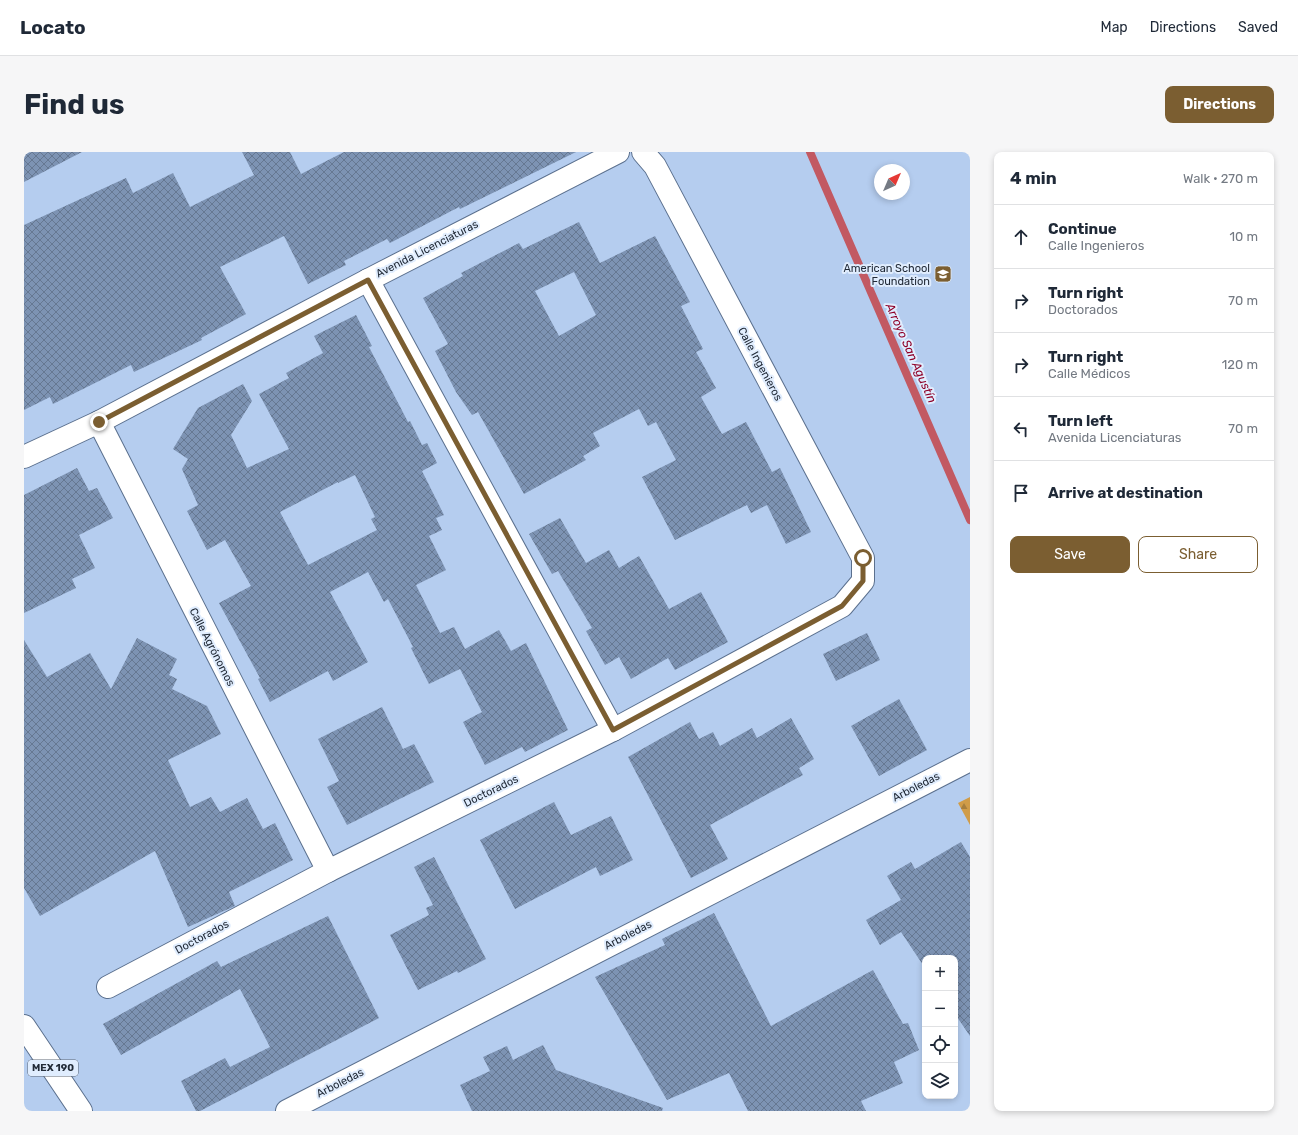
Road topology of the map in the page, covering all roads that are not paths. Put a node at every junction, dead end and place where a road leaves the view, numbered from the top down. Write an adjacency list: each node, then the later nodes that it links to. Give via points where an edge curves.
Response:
1 (618, 152): 3 (street, Avenida Licenciaturas)
2 (643, 152): 6 (street, Calle Ingenieros, via 655,166 863,558)
3 (368, 280): 4 (street, Avenida Licenciaturas); 7 (street)
4 (99, 422): 5 (street, Avenida Licenciaturas); 9 (street, Calle Agrónomos)
5 (24, 457)
6 (863, 581): 7 (street, Doctorados, via 842,606)
7 (613, 730): 9 (street, Doctorados)
8 (970, 760): 13 (street, Arboledas)
9 (328, 871): 10 (street, Doctorados)
10 (108, 987)
11 (24, 1026): 12 (street, MEX 190)
12 (81, 1111)
13 (287, 1111)

